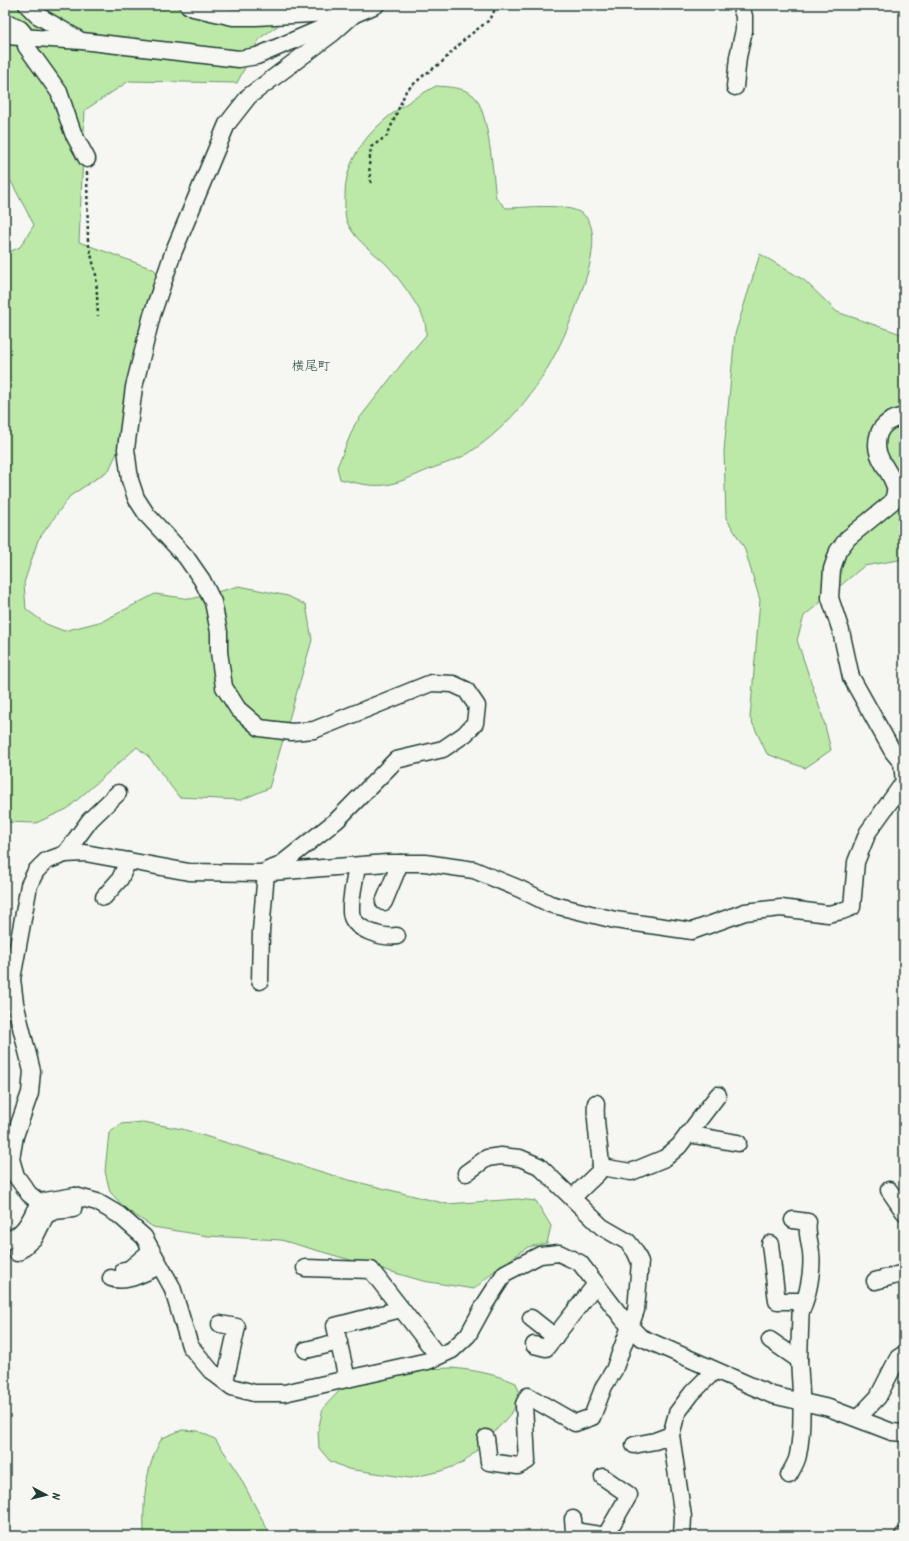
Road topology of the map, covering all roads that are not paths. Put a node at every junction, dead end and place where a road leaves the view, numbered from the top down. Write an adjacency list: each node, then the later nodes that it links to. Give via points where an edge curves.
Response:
1 (27, 5): 9 (street, via 37,15)
2 (188, 5): 5 (street, via 233,17 329,13)
3 (376, 5): 5 (street)
4 (740, 5): 10 (street, via 744,16 744,30)
5 (352, 16): 9 (street, via 257,56 239,59); 18 (street, via 249,96 227,124 173,253 152,315 134,387 126,449 130,480 136,498 147,515 186,557 202,580 213,602 224,687 238,709 260,728 292,732 314,730 431,683 453,684 466,690 477,706 475,722 465,734 443,749 396,760 337,820 279,866)
6 (5, 22): 8 (street, via 20,27)
7 (5, 36): 8 (street)
8 (26, 37): 9 (street); 11 (street, via 26,46 59,92 73,133)
9 (82, 41)
10 (735, 87)
11 (87, 159)
12 (904, 416): 16 (street, via 887,423 882,428 876,444 878,454 895,488 895,496 892,502 848,538 838,551 831,577 830,598 841,631 851,677 893,752 902,763 904,782 868,832 856,862 852,907 828,914 781,908 745,912 692,931 615,920 550,904 474,870 425,863)
13 (118, 793): 14 (street, via 90,820)
14 (65, 854): 15 (street, via 85,853); 32 (street, via 46,861 36,871 29,885 12,979 15,1003 32,1071 30,1093 14,1136 11,1159 16,1176 29,1194)
15 (128, 861): 18 (street, via 189,872); 19 (street, via 120,879)
16 (400, 864): 17 (street); 20 (street)
17 (357, 866): 18 (street); 21 (street, via 351,914 357,924 369,931 390,937)
18 (262, 873): 22 (street)
19 (104, 897)
20 (384, 902)
21 (397, 936)
22 (260, 981)
23 (718, 1096): 25 (street)
24 (596, 1102): 27 (street)
25 (688, 1134): 26 (street); 27 (street, via 665,1158 631,1172)
26 (738, 1143)
27 (600, 1167): 31 (street, via 598,1173)
28 (466, 1173): 31 (street, via 487,1158 520,1158 539,1166)
29 (890, 1190): 33 (street)
30 (75, 1196): 32 (street); 37 (street, via 97,1202 119,1216 144,1237); 38 (street, via 73,1209 46,1215 35,1237)
31 (572, 1198): 48 (street, via 602,1228 628,1242 640,1262 636,1310)
32 (39, 1202): 35 (street, via 29,1223 16,1238)
33 (904, 1212)
34 (793, 1220): 45 (street, via 808,1222 812,1254 808,1298)
35 (5, 1241)
36 (770, 1244): 45 (street, via 776,1301 801,1301)
37 (151, 1251): 39 (street); 39 (street, via 128,1270 117,1274 119,1281)
38 (17, 1253)
39 (160, 1266): 59 (street, via 172,1287 190,1346 211,1371)
40 (305, 1268): 44 (street, via 371,1270)
41 (904, 1273): 42 (street)
42 (875, 1282)
43 (596, 1284): 48 (street); 49 (street); 55 (street, via 580,1263 559,1253 540,1254 506,1273 468,1335 452,1350)
44 (401, 1309): 51 (street, via 335,1326); 55 (street)
45 (801, 1311): 56 (street)
46 (531, 1318): 49 (street)
47 (220, 1324): 59 (street, via 237,1327)
48 (630, 1326): 57 (street, via 640,1337); 64 (street, via 614,1370 604,1386 592,1417 575,1424 528,1396 524,1404 527,1461 518,1466 489,1462)
49 (555, 1337): 52 (street, via 546,1348)
50 (770, 1340): 56 (street)
51 (339, 1342): 53 (street); 58 (street)
52 (534, 1345)
53 (306, 1350)
54 (904, 1354): 61 (street, via 898,1358 878,1397)
55 (438, 1356): 58 (street, via 428,1361)
56 (799, 1360): 60 (street)
57 (714, 1371): 60 (street, via 772,1395); 63 (street, via 692,1392 677,1413)
58 (347, 1379): 59 (street, via 284,1393 254,1393 232,1387)
59 (225, 1381)
60 (802, 1402): 61 (street); 66 (street, via 798,1457)
61 (858, 1418): 62 (street, via 892,1432)
62 (904, 1433)
63 (671, 1435): 65 (street); 70 (street, via 683,1517)
64 (486, 1438)
65 (634, 1445)
66 (789, 1475)
67 (603, 1477): 69 (street, via 629,1495)
68 (573, 1519): 69 (street, via 574,1532)
69 (606, 1536)
70 (682, 1536)

